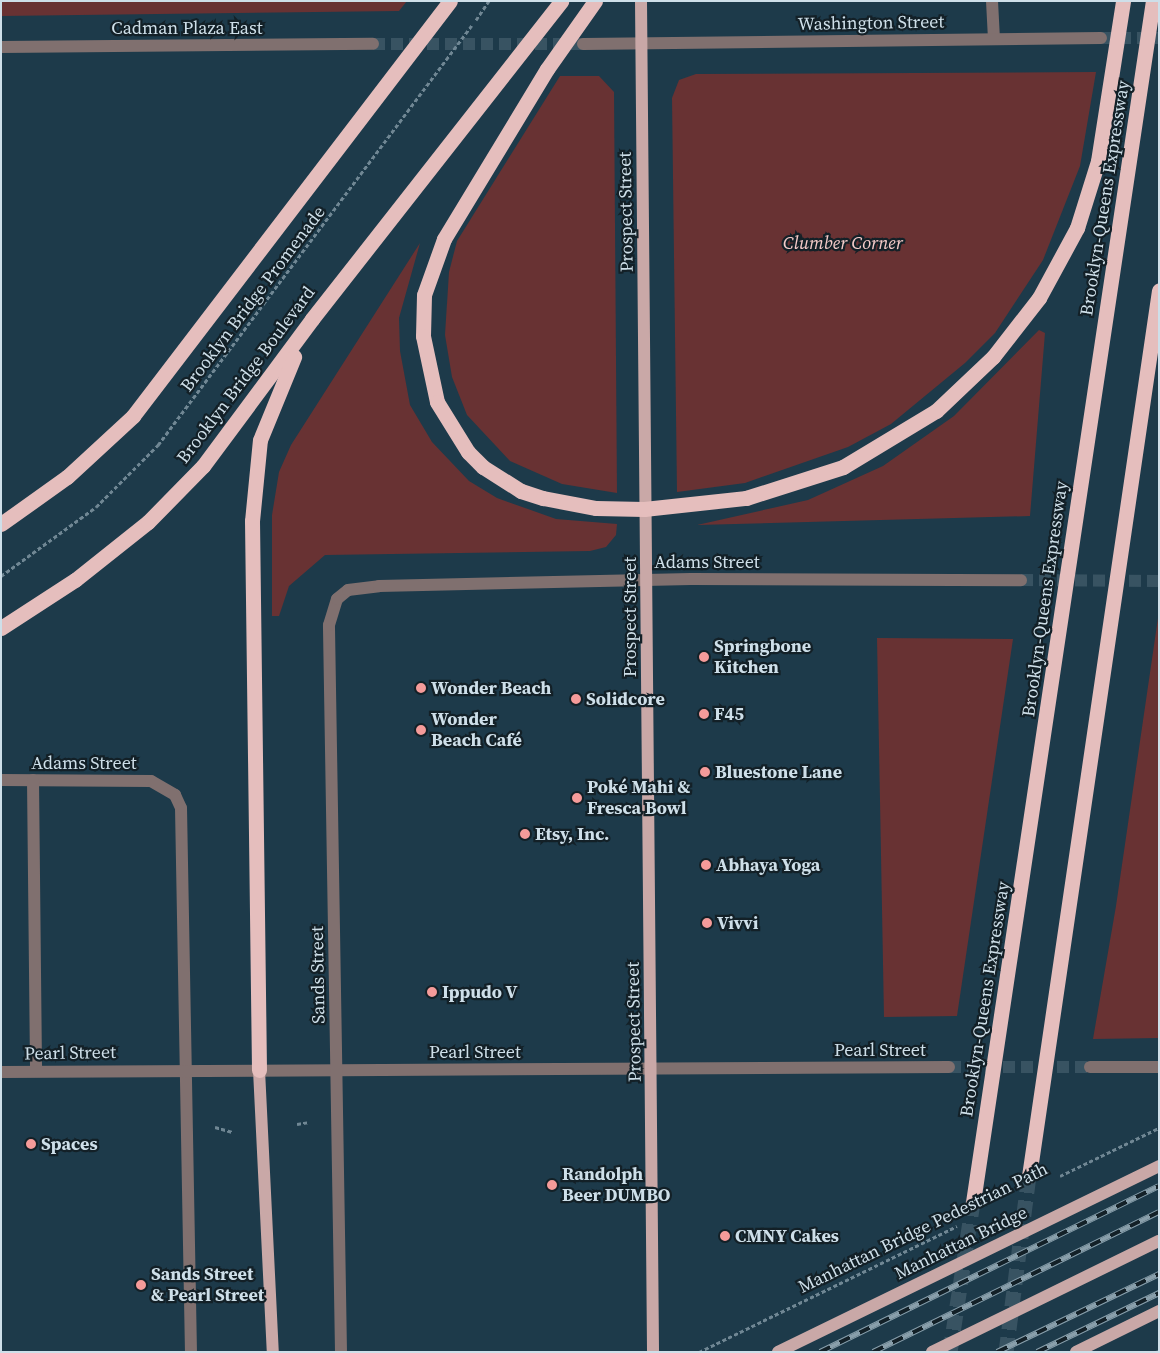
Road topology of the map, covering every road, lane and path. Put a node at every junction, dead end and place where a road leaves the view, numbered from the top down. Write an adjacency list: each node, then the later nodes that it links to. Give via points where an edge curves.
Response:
1 (450, 1): 17 (highway, via 132,416 67,477)
2 (489, 1): 18 (path, Brooklyn Bridge Promenade, via 416,103 158,444 96,507)
3 (561, 1): 16 (highway, Brooklyn Bridge Boulevard)
4 (595, 1): 7 (highway, via 460,208 435,258 424,295 426,361 446,418 483,467 521,490 596,508 696,507 777,490 843,467 928,417 993,358 1039,298 1077,228 1098,161)
5 (641, 1): 11 (main road, Prospect Street)
6 (992, 1): 10 (street)
7 (1123, 1)
8 (1153, 1): 42 (highway, Brooklyn-Queens Expressway)
9 (1101, 38): 10 (street, Washington Street)
10 (994, 39): 11 (street, Washington Street)
11 (642, 43): 13 (street); 19 (main road, Prospect Street)
12 (373, 44): 14 (street, Cadman Plaza East)
13 (583, 44)
14 (1, 47)
15 (1159, 290): 40 (highway)
16 (312, 319): 22 (highway, Brooklyn Bridge Boulevard, via 229,435 177,495 75,580); 30 (highway, via 271,406 260,440 254,488)
17 (1, 524)
18 (1, 576)
19 (647, 580): 20 (street, Adams Street); 21 (street, Adams Street, via 362,587); 28 (main road, Prospect Street)
20 (1021, 580)
21 (337, 599): 31 (street, Sands Street, via 329,625)
22 (1, 628)
23 (1, 780): 24 (street, Adams Street)
24 (33, 780): 29 (street, Adams Street, via 127,779 165,787 175,795 184,825); 32 (street)
25 (949, 1067): 28 (street, Pearl Street)
26 (1090, 1067): 27 (street)
27 (1159, 1067)
28 (651, 1069): 31 (street, Pearl Street); 49 (main road, Prospect Street)
29 (187, 1070): 30 (street, Pearl Street); 32 (street, Pearl Street); 46 (street)
30 (259, 1070): 31 (street, Pearl Street); 47 (main road)
31 (337, 1070): 48 (street, Sands Street)
32 (36, 1071): 33 (street, Pearl Street)
33 (1, 1072)
34 (314, 1121): 36 (path)
35 (205, 1124): 38 (path)
36 (297, 1124)
37 (1159, 1128): 41 (path, Manhattan Bridge Pedestrian Path)
38 (241, 1134)
39 (1159, 1166): 51 (main road, Manhattan Bridge)
40 (1030, 1176)
41 (1051, 1181)
42 (973, 1202)
43 (963, 1223): 50 (path, Manhattan Bridge Pedestrian Path)
44 (1159, 1241): 52 (main road)
45 (1159, 1311): 53 (main road)
46 (191, 1352)
47 (273, 1352)
48 (340, 1352)
49 (653, 1352)
50 (699, 1352)
51 (778, 1352)
52 (932, 1352)
53 (1076, 1352)

